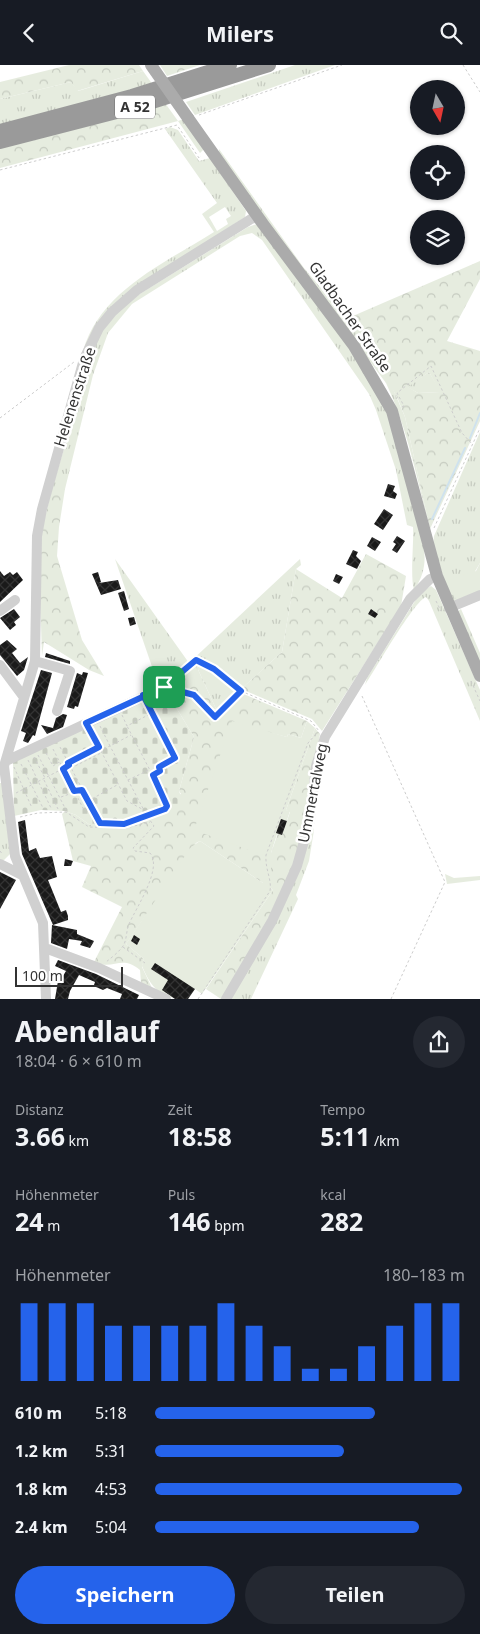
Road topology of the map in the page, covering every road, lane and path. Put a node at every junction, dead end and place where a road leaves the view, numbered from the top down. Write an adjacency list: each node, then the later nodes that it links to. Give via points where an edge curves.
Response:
1 (151, 65): 7 (main road, Gladbacher Straße, bridge)
2 (230, 65): 8 (highway, A 52)
3 (269, 65): 9 (highway, A 52, via 136,107)
4 (342, 65): 7 (path)
5 (463, 65): 6 (path)
6 (480, 92)
7 (193, 116): 10 (main road, Gladbacher Straße)
8 (0, 131)
9 (0, 142)
10 (212, 152): 11 (path, via 199,158 177,125); 12 (main road, Gladbacher Straße)
11 (0, 170)
12 (258, 217): 13 (street, Helenenstraße, via 132,294 99,328); 14 (main road, Gladbacher Straße, via 354,346)
13 (84, 359): 15 (path, via 70,364); 24 (street, Helenenstraße, via 37,536)
14 (392, 411): 17 (path, via 404,406 397,393 431,367 462,433); 18 (main road, Gladbacher Straße)
15 (0, 418)
16 (480, 428): 17 (path)
17 (472, 444): 18 (path, via 434,531)
18 (426, 538): 19 (main road, Gladbacher Straße)
19 (437, 576): 22 (main road, Gladbacher Straße); 27 (street, Ummertalweg, via 410,599)
20 (480, 595): 22 (street)
21 (14, 600): 23 (street)
22 (449, 608): 26 (main road, Gladbacher Straße)
23 (0, 611)
24 (35, 661): 31 (street, Helenenstraße); 32 (street, via 70,671)
25 (0, 665): 31 (street)
26 (480, 676)
27 (357, 686): 90 (street, Ummertalweg, via 325,737 316,766 310,820 297,866 272,921); 91 (path, via 445,882)
28 (164, 687): 29 (path, via 196,660 214,669); 29 (path, via 194,695 215,717); 30 (street)
29 (241, 691): 89 (path, via 311,721 319,731 308,743 266,855 270,891)
30 (143, 695): 34 (path); 35 (street)
31 (23, 696): 53 (street, Helenenstraße)
32 (56, 711)
33 (121, 713): 37 (path)
34 (152, 713): 37 (path); 57 (path, via 175,758 159,767 160,771)
35 (86, 723): 43 (path); 53 (street)
36 (99, 725): 42 (path)
37 (127, 726): 38 (path)
38 (131, 735): 42 (path); 56 (path)
39 (50, 744): 50 (path)
40 (58, 744): 52 (path)
41 (43, 746): 50 (path, via 53,765)
42 (110, 746): 45 (path); 60 (path)
43 (99, 747): 45 (path); 52 (path)
44 (36, 750): 58 (path)
45 (100, 750): 47 (path)
46 (32, 752): 59 (path)
47 (102, 753): 54 (path); 63 (path)
48 (25, 755): 61 (path)
49 (18, 759): 51 (path)
50 (60, 762): 55 (path)
51 (21, 763): 62 (path); 64 (path, via 14,767)
52 (68, 764): 54 (path); 55 (path)
53 (3, 766): 67 (street, Helenenstraße)
54 (70, 768): 65 (path)
55 (63, 769): 58 (path); 66 (path)
56 (150, 769): 57 (path); 60 (path)
57 (153, 775): 77 (path, via 167,806)
58 (49, 776): 59 (path); 68 (path)
59 (44, 779): 61 (path); 74 (path)
60 (128, 780): 75 (path)
61 (38, 782): 62 (path); 73 (path)
62 (31, 785): 64 (path); 72 (path)
63 (118, 785): 69 (path); 75 (path, via 126,801)
64 (24, 789): 67 (path); 71 (path)
65 (82, 790): 66 (path); 69 (path)
66 (74, 791): 68 (path); 70 (path, via 84,811)
67 (8, 797): 78 (street, Helenenstraße)
68 (60, 798): 76 (path)
69 (87, 801): 70 (path)
70 (90, 807): 77 (path, via 100,823 124,824)
71 (32, 808)
72 (43, 808)
73 (51, 808)
74 (58, 809)
75 (143, 809): 77 (path)
76 (66, 810)
77 (147, 816): 79 (path)
78 (10, 819): 79 (path, via 66,812 89,827 126,828); 82 (street, Helenenstraße, via 15,856)
79 (151, 822): 83 (path, via 154,826 133,848 150,853 154,867 146,891 128,925)
80 (0, 851): 81 (path)
81 (2, 860): 82 (street)
82 (22, 875): 84 (street, Helenenstraße, via 43,923)
83 (123, 946): 85 (path); 86 (path)
84 (45, 948): 86 (street); 87 (street, Helenenstraße)
85 (145, 963)
86 (99, 968): 88 (street)
87 (46, 999)
88 (166, 999)
89 (198, 999)
90 (226, 999)
91 (391, 999)

